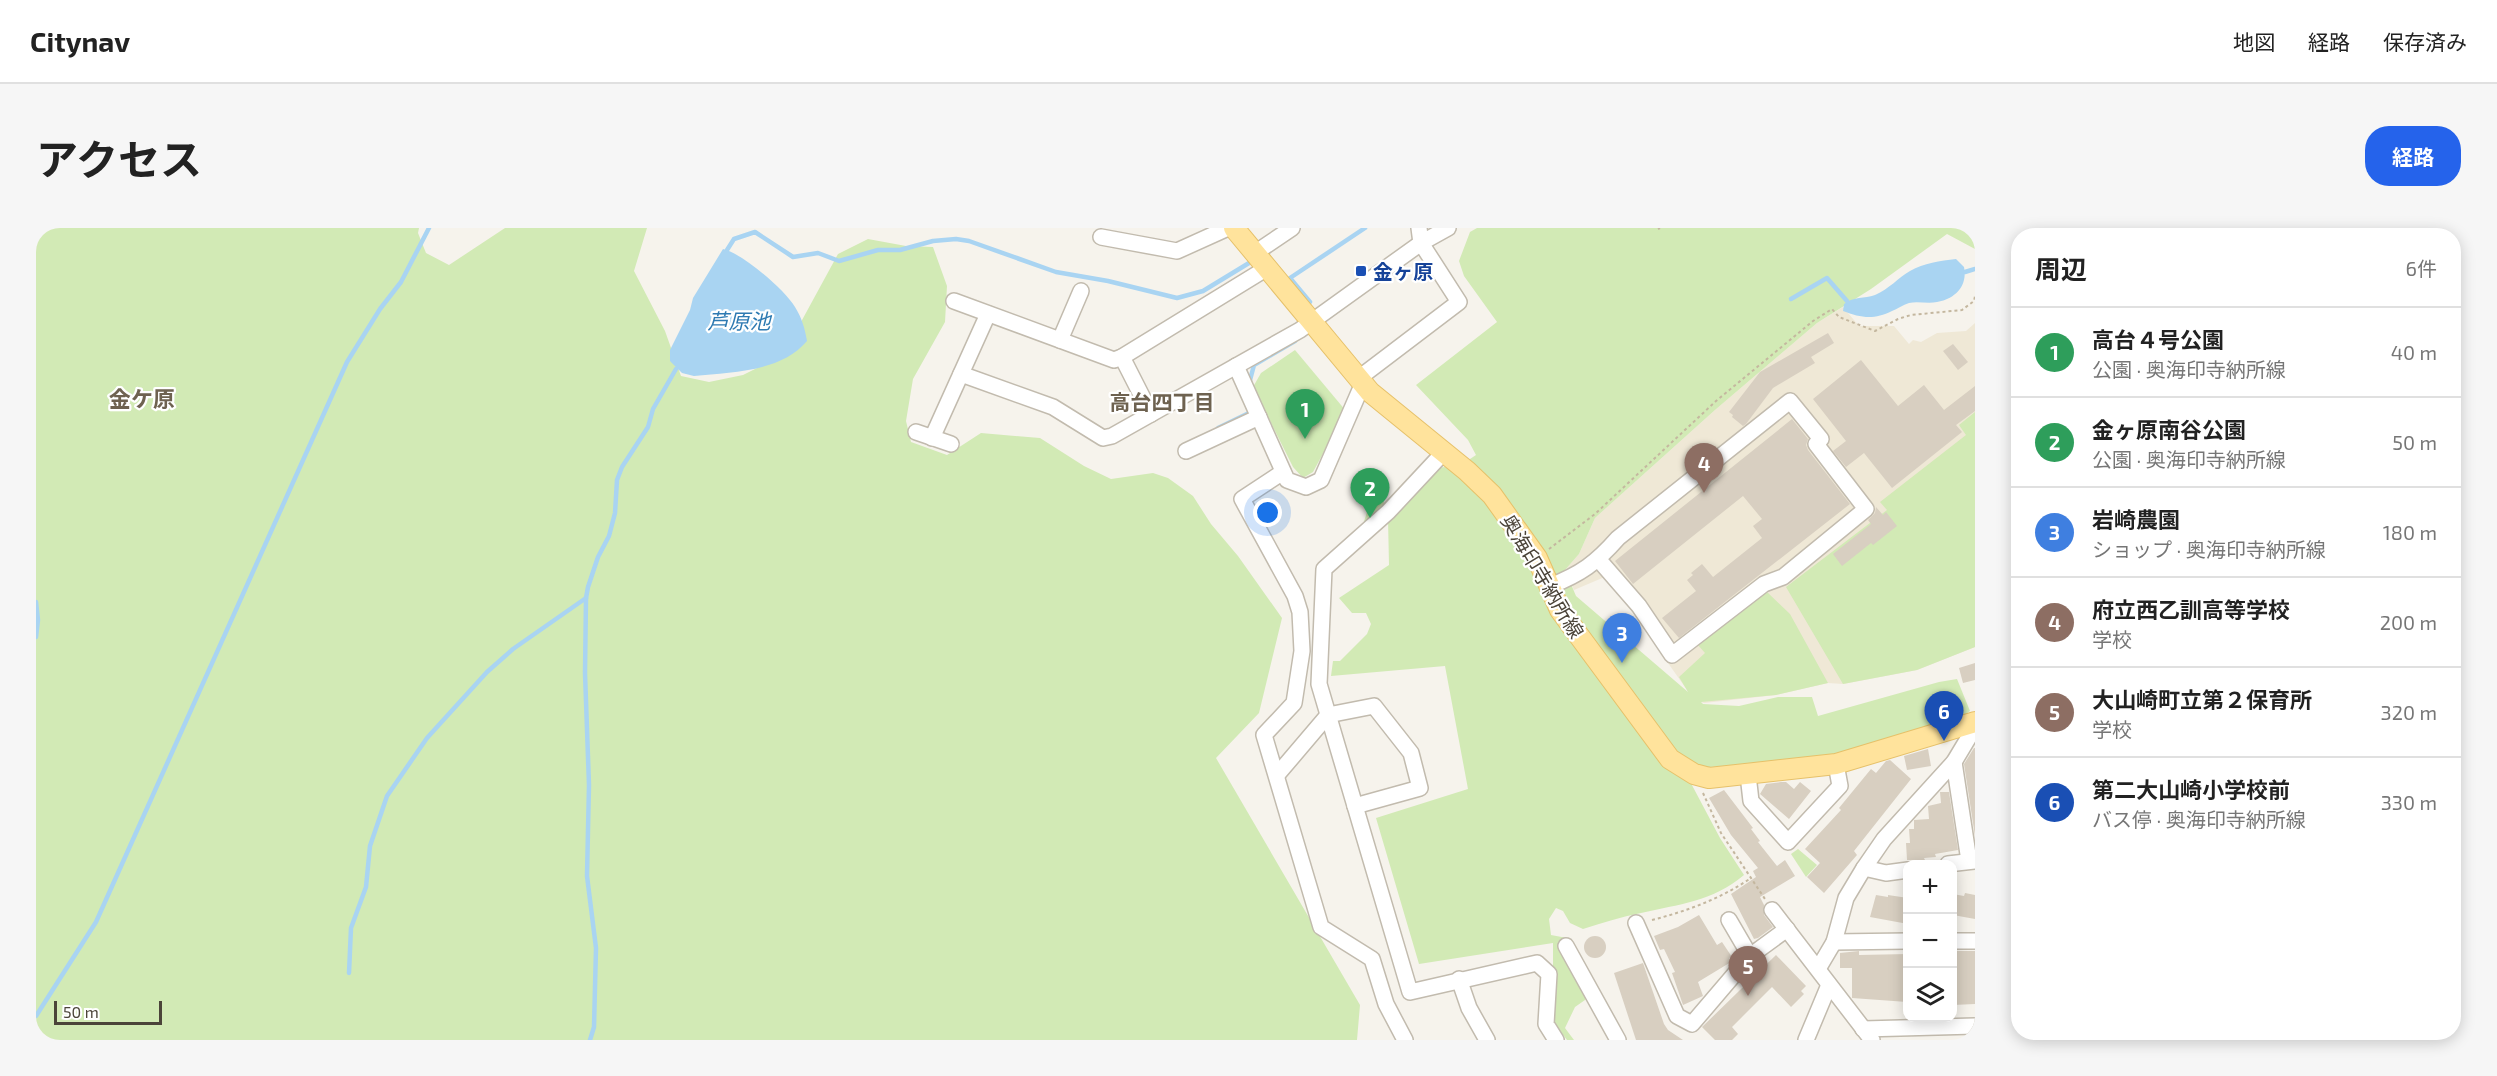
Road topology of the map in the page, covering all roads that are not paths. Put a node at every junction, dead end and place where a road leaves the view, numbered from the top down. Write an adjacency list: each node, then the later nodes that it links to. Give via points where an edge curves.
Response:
1 (1228, 228): 6 (street, via 1177,251)
2 (1234, 228): 7 (main road, 奥海印寺納所線)
3 (1292, 228): 7 (street)
4 (1448, 228): 5 (street)
5 (1420, 236): 11 (street); 16 (street, via 1459,302)
6 (1101, 237)
7 (1261, 260): 11 (main road, 奥海印寺納所線); 13 (street)
8 (1081, 291): 12 (street)
9 (954, 301): 10 (street)
10 (988, 314): 12 (street); 15 (street)
11 (1311, 321): 14 (street); 16 (main road, 奥海印寺納所線)
12 (1060, 340): 13 (street, via 1114,360)
13 (1122, 357): 17 (street)
14 (1236, 366): 17 (street); 18 (street)
15 (961, 374): 17 (street, via 1053,407 1103,438); 20 (street)
16 (1361, 381): 23 (main road, 奥海印寺納所線); 24 (street, via 1321,480 1306,487 1287,480)
17 (1151, 414)
18 (1259, 417): 22 (street); 24 (street)
19 (916, 432): 20 (street)
20 (932, 438): 21 (street)
21 (951, 444)
22 (1186, 451)
23 (1444, 452): 26 (main road, 奥海印寺納所線, via 1492,495 1537,558); 27 (street, via 1388,512 1324,569 1319,684)
24 (1283, 472): 31 (street, via 1242,499 1300,612 1302,651 1294,703 1264,735)
25 (1599, 560): 25 (street, via 1618,538 1791,401 1821,439 1816,444 1866,509 1783,577 1764,584 1672,655 1639,606); 26 (street, via 1578,575)
26 (1550, 586): 32 (main road, 奥海印寺納所線, via 1560,610 1670,759 1709,778)
27 (1328, 715): 31 (street); 33 (street); 33 (street, via 1374,706 1411,753 1420,788)
28 (1972, 723): 29 (street, via 1969,737); 30 (main road, 奥海印寺納所線)
29 (1954, 762): 34 (street); 36 (street, via 1884,839)
30 (1836, 764): 32 (main road, 奥海印寺納所線); 32 (street, via 1840,786 1788,842 1751,801)
31 (1277, 775): 53 (street, via 1321,927 1372,959 1386,1004)
32 (1748, 775)
33 (1355, 806): 49 (street, via 1410,992)
34 (1972, 861): 35 (street)
35 (1957, 863)
36 (1864, 868): 37 (street, via 1886,873); 45 (street, via 1846,898)
37 (1903, 871)
38 (1772, 910): 41 (street)
39 (1729, 920): 47 (street)
40 (1636, 923): 47 (street, via 1677,1016 1692,1024)
41 (1787, 929): 47 (street); 48 (street)
42 (1903, 941): 45 (street)
43 (1957, 941): 44 (street)
44 (1975, 941)
45 (1834, 942): 48 (street)
46 (1566, 946): 56 (street)
47 (1750, 956)
48 (1818, 969): 50 (street)
49 (1459, 979): 54 (street, via 1469,1008); 55 (street, via 1537,963 1549,974 1546,1023)
50 (1829, 985): 52 (street); 57 (street)
51 (1975, 1026): 52 (street)
52 (1868, 1034)
53 (1405, 1040)
54 (1487, 1040)
55 (1556, 1040)
56 (1617, 1040)
57 (1806, 1040)

